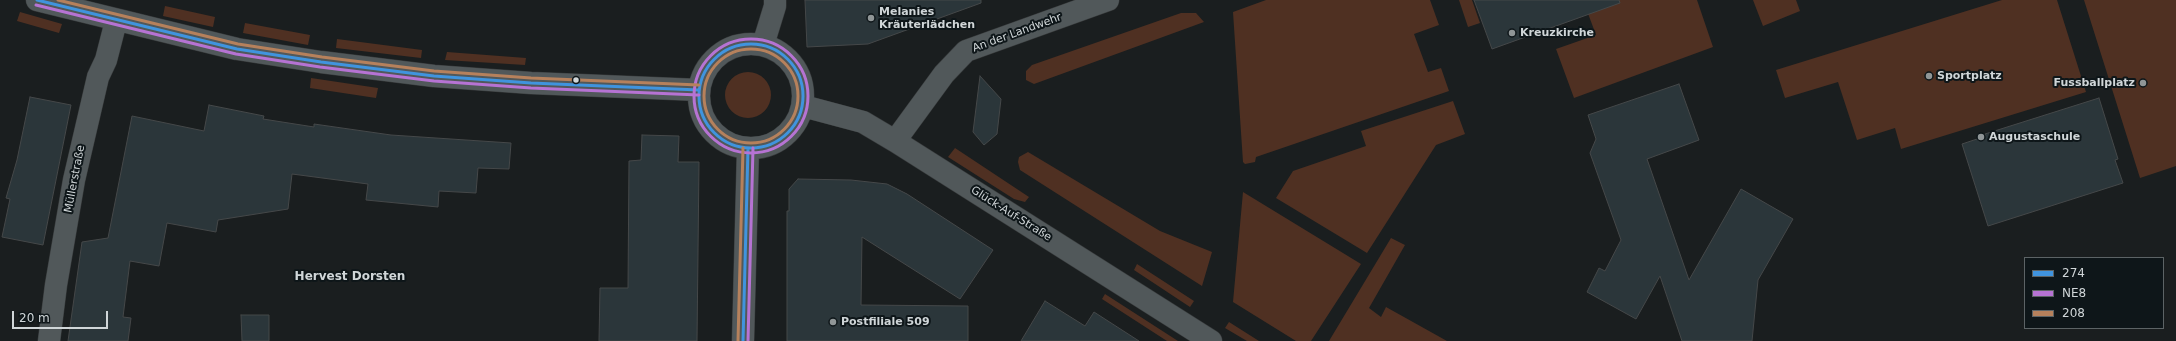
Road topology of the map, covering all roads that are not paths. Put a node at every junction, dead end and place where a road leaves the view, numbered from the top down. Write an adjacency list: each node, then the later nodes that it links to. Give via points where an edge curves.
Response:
1 (37, 0): 4 (street)
2 (775, 0): 5 (street)
3 (1108, 0): 8 (street, An der Landwehr, via 966,52 944,74)
4 (116, 21): 6 (street, via 237,50 434,76); 10 (street, Müllerstraße, via 106,60 98,77 74,180)
5 (763, 45): 6 (street, via 745,44 728,48 704,74); 7 (street, via 778,50 799,74 804,90)
6 (699, 90): 9 (street, via 700,107 706,123 717,136 732,144)
7 (803, 106): 8 (street, Glück-Auf-Straße, via 863,122); 9 (street, via 798,120 777,142 763,147)
8 (895, 141): 12 (street, Glück-Auf-Straße)
9 (748, 148): 11 (street)
10 (49, 341)
11 (743, 341)
12 (1211, 341)

